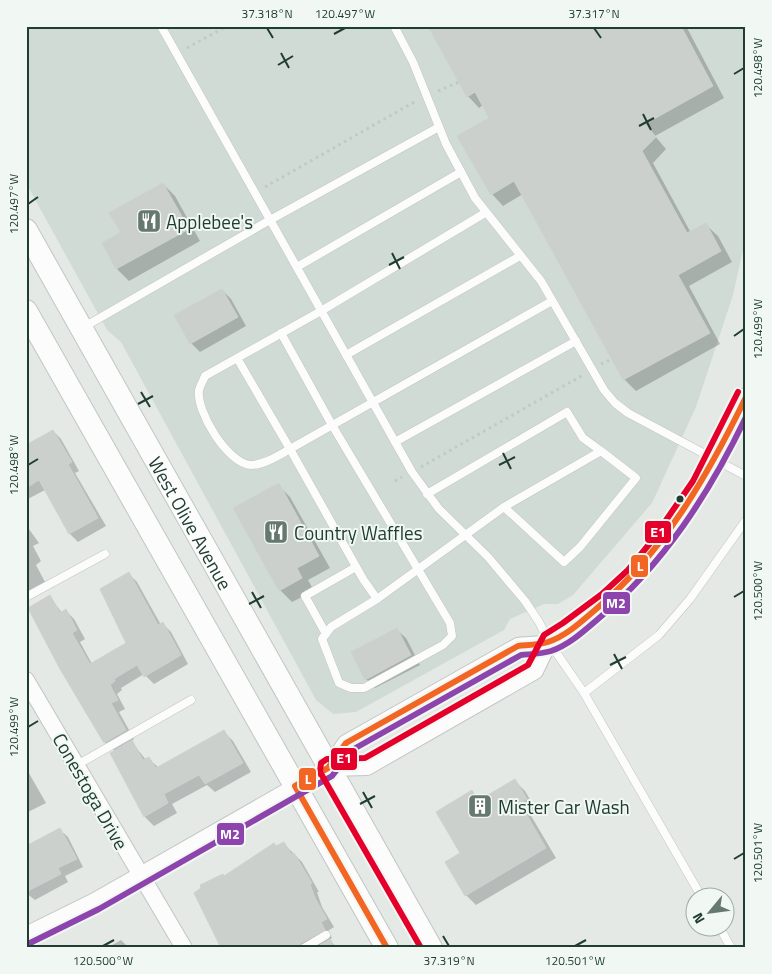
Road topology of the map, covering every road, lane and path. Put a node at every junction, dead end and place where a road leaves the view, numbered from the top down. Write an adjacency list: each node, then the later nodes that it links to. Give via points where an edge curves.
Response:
1 (161, 26): 4 (lane)
2 (227, 26): 4 (path)
3 (394, 26): 6 (lane, via 413,62)
4 (177, 54): 11 (lane)
5 (459, 82): 6 (path)
6 (426, 97): 7 (lane); 9 (path)
7 (439, 127): 8 (lane); 11 (lane)
8 (461, 172): 10 (lane); 14 (lane)
9 (265, 188)
10 (485, 213): 13 (lane); 16 (lane)
11 (270, 220): 14 (lane); 18 (lane)
12 (26, 230): 18 (main road, West Olive Avenue)
13 (520, 256): 15 (lane); 21 (lane)
14 (297, 267): 16 (lane)
15 (552, 301): 20 (lane); 26 (lane)
16 (321, 310): 19 (lane); 21 (lane)
17 (26, 312): 51 (main road, West Olive Avenue)
18 (82, 328): 50 (main road, West Olive Avenue)
19 (281, 333): 22 (lane); 27 (lane)
20 (576, 342): 24 (lane); 28 (lane)
21 (346, 355): 26 (lane)
22 (237, 358): 29 (lane); 29 (lane, via 205,376 199,391 200,403 215,433 226,451 238,462 252,465)
23 (612, 359): 24 (path)
24 (592, 370): 31 (lane, via 615,403 628,413); 32 (path)
25 (745, 399): 31 (street)
26 (373, 402): 27 (lane); 28 (lane)
27 (332, 425): 29 (lane); 41 (lane)
28 (395, 442): 32 (lane)
29 (290, 449): 40 (lane)
30 (600, 451): 35 (lane, via 583,438 566,412); 36 (lane); 36 (lane, via 636,478 564,562)
31 (714, 461): 33 (lane); 45 (street, via 666,538 641,568 607,602)
32 (412, 472): 34 (path); 35 (lane)
33 (746, 476)
34 (396, 481)
35 (427, 494): 38 (lane)
36 (504, 507): 38 (lane)
37 (746, 520): 47 (lane, via 690,599 659,635)
38 (464, 534): 41 (lane); 45 (lane, via 513,585 539,622)
39 (105, 554): 42 (lane)
40 (356, 567): 43 (lane); 44 (lane, via 305,596)
41 (417, 570): 43 (lane); 44 (lane, via 450,623 452,636 444,645 364,688 351,688 339,683 322,639)
42 (26, 597)
43 (377, 599): 44 (lane, via 331,627)
44 (326, 634)
45 (548, 642): 47 (lane); 50 (street, via 518,646 346,743); 50 (street, via 536,671 368,767)
46 (28, 689): 49 (street, Conestoga Drive)
47 (584, 693): 53 (lane)
48 (191, 700): 49 (lane)
49 (77, 764): 52 (street, Conestoga Drive)
50 (328, 768): 51 (street); 60 (main road, West Olive Avenue)
51 (295, 786): 52 (street); 59 (main road, West Olive Avenue)
52 (141, 875): 54 (street); 57 (street, Conestoga Drive)
53 (695, 886)
54 (26, 935)
55 (326, 935): 58 (lane)
56 (724, 936): 61 (lane)
57 (184, 948)
58 (304, 948)
59 (387, 948)
60 (431, 948)
61 (731, 948)

